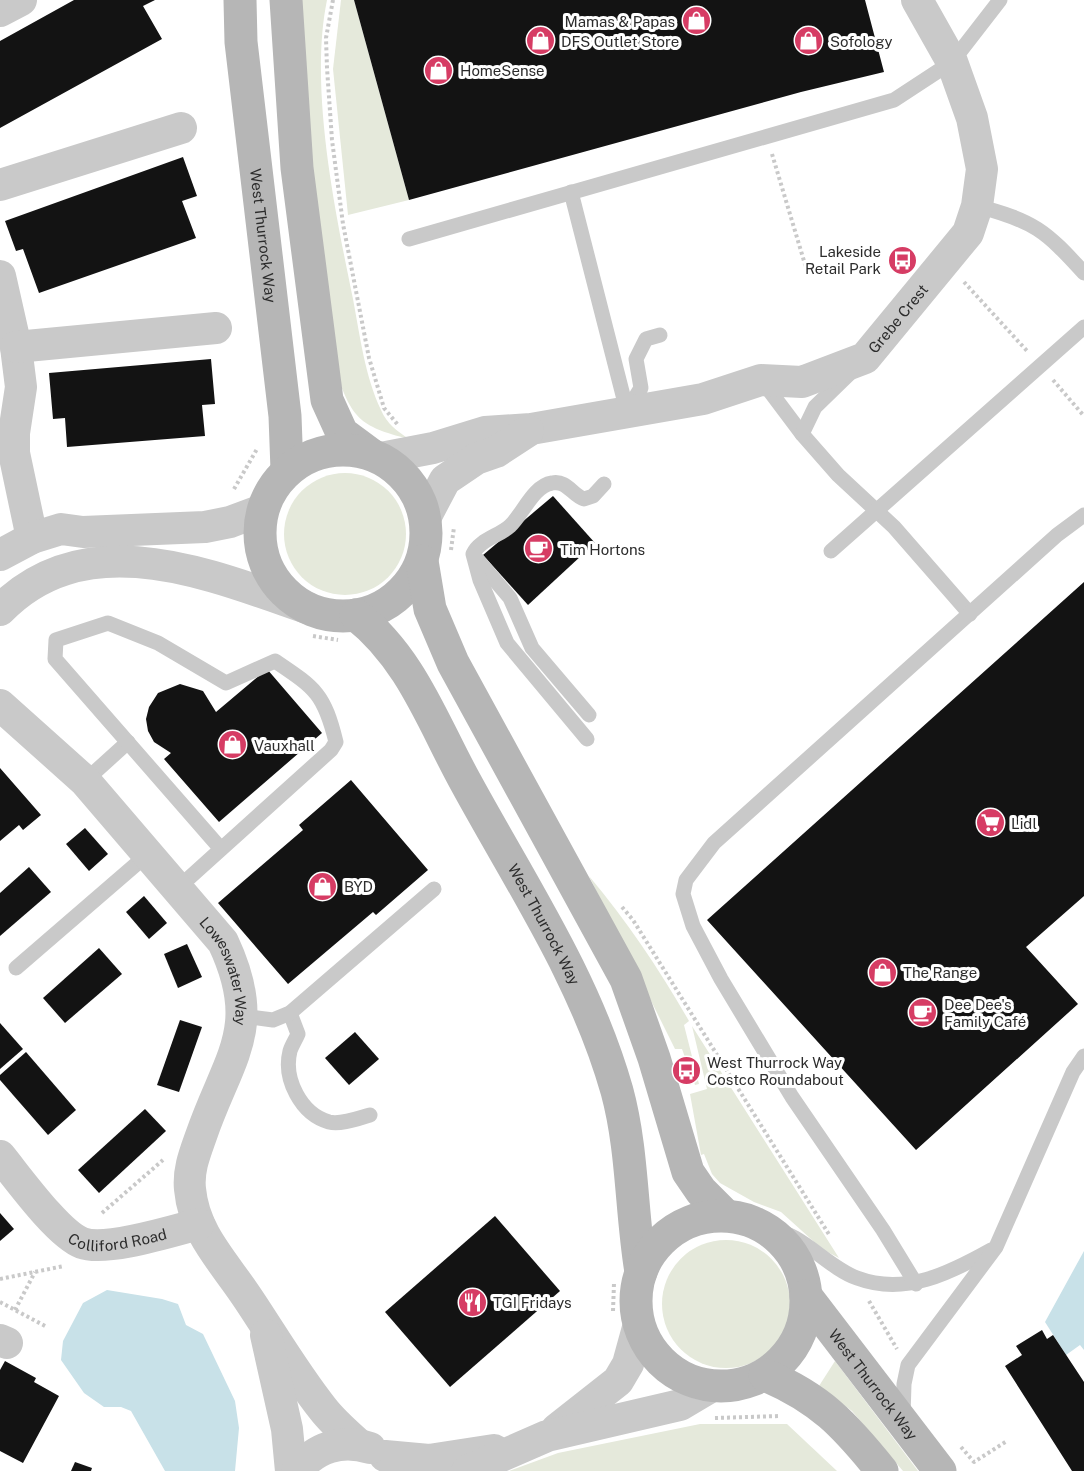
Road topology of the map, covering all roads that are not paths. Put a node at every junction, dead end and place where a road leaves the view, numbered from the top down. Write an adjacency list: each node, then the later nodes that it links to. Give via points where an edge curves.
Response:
1 (21, 0): 6 (street)
2 (240, 0): 25 (main road, West Thurrock Way, via 241,42 280,370)
3 (286, 0): 24 (main road, via 297,168 327,400 342,433)
4 (917, 0): 7 (street, Grebe Crest)
5 (1000, 0): 7 (lane)
6 (0, 11)
7 (952, 62): 10 (lane, via 894,100); 11 (street, Grebe Crest, via 972,118 980,155)
8 (182, 129): 9 (street)
9 (0, 185)
10 (571, 192): 12 (lane); 21 (lane)
11 (977, 207): 13 (lane, via 1032,224); 19 (street, Grebe Crest, via 968,233)
12 (409, 239)
13 (1084, 273)
14 (1, 284): 18 (street)
15 (1084, 327): 28 (lane)
16 (216, 328): 18 (street)
17 (660, 335): 21 (lane, via 646,339 636,359 641,388)
18 (16, 347): 31 (street, via 21,387 14,453)
19 (865, 358): 20 (street, Grebe Crest, via 802,382); 23 (lane, via 815,407)
20 (761, 380): 21 (street, Grebe Crest, via 703,399); 23 (lane)
21 (627, 411): 22 (street, Grebe Crest)
22 (531, 429): 24 (street, Grebe Crest, via 485,432 433,448); 30 (street, Grebe Crest, via 445,480)
23 (802, 434): 28 (lane)
24 (375, 456): 25 (main road, via 345,449 321,452); 30 (main road, via 410,483)
25 (287, 470): 27 (main road)
26 (604, 484): 33 (lane, via 589,499 580,498 565,485 546,485 508,528 479,545)
27 (262, 510): 31 (street, via 205,527 84,532 61,529); 38 (main road, via 261,550 272,577)
28 (875, 512): 32 (lane); 37 (lane, via 894,527)
29 (1084, 515): 37 (lane)
30 (425, 518): 35 (main road)
31 (32, 538): 34 (street)
32 (831, 551)
33 (473, 554): 41 (lane, via 510,598 532,648); 43 (lane, via 507,643)
34 (0, 555)
35 (422, 561): 39 (main road, via 401,593); 57 (main road, via 430,609 453,663 626,979 688,1172)
36 (0, 610): 38 (street, via 18,592 46,575 83,562 129,560 243,586)
37 (970, 614): 62 (lane, via 714,843 695,865 683,894 693,926 721,980 792,1097 884,1230)
38 (307, 622): 39 (main road, via 337,616)
39 (351, 631): 61 (main road, West Thurrock Way, via 379,633 408,671 464,781 573,974 617,1092 631,1166 635,1235)
40 (0, 705): 45 (street, Loweswater Way)
41 (589, 715)
42 (0, 727): 45 (street, Loweswater Way)
43 (587, 739)
44 (128, 742): 46 (lane); 47 (lane); 47 (lane, via 55,659 56,640 108,623 158,643 226,683 275,661 314,687 327,706 336,742)
45 (55, 753): 46 (street, Loweswater Way)
46 (85, 781): 48 (street, Loweswater Way)
47 (221, 849): 49 (lane)
48 (148, 854): 49 (street, Loweswater Way); 51 (lane)
49 (178, 888): 53 (street, Loweswater Way, via 223,942 235,967)
50 (434, 889): 52 (lane)
51 (16, 968)
52 (290, 1013): 53 (lane, via 273,1020); 55 (lane, via 298,1034 290,1052 290,1080 303,1106 330,1122)
53 (243, 1016): 58 (street, Loweswater Way, via 236,1054 192,1162 190,1188)
54 (1084, 1056): 60 (lane, via 1073,1072)
55 (370, 1115)
56 (0, 1156): 58 (street, Colliford Road, via 64,1232 81,1243 95,1246 127,1241)
57 (725, 1215): 59 (main road); 61 (main road, via 698,1218 674,1230)
58 (199, 1224): 65 (street, Loweswater Way, via 212,1251)
59 (761, 1225): 62 (lane, via 794,1237 856,1278 887,1285); 63 (main road, via 784,1243 800,1268)
60 (996, 1247): 62 (lane, via 955,1270); 68 (lane, via 908,1365 903,1384)
61 (627, 1276): 64 (main road, via 636,1299)
62 (916, 1284)
63 (806, 1296): 66 (main road, via 805,1319 797,1341); 68 (main road, West Thurrock Way)
64 (626, 1319): 67 (main road, via 666,1366 687,1380); 69 (street, via 628,1364 618,1382)
65 (264, 1325): 70 (street, Loweswater Way, via 324,1410); 71 (street, Loweswater Way, via 287,1429)
66 (765, 1375): 67 (main road, via 740,1385); 74 (main road, via 798,1388 825,1408)
67 (712, 1386): 69 (street, via 680,1405)
68 (904, 1422): 75 (main road, West Thurrock Way)
69 (532, 1441): 70 (street, via 429,1460); 73 (street)
70 (380, 1457): 72 (street, via 340,1444 322,1449)
71 (291, 1471)
72 (297, 1471)
73 (467, 1471)
74 (882, 1471)
75 (940, 1471)

